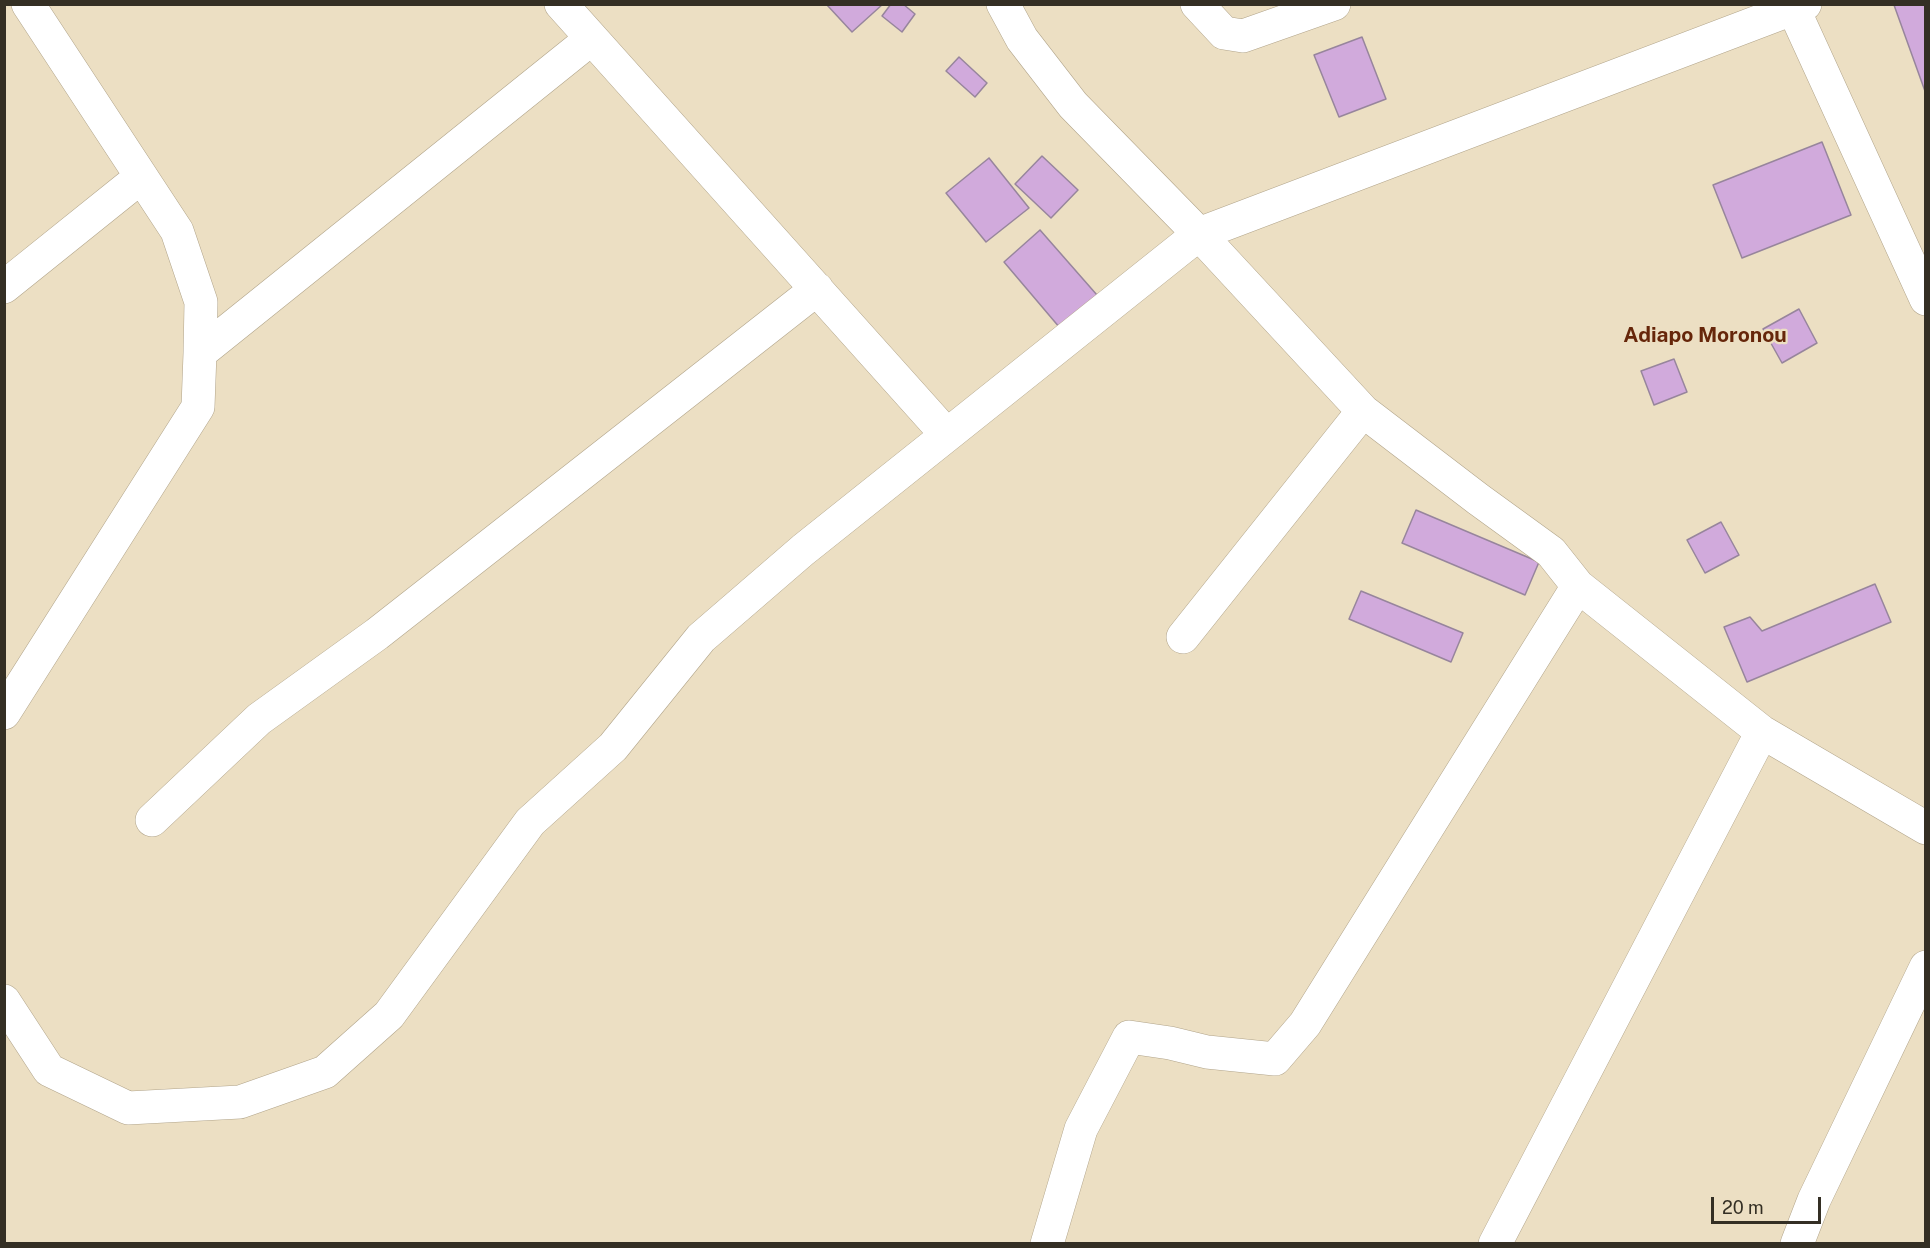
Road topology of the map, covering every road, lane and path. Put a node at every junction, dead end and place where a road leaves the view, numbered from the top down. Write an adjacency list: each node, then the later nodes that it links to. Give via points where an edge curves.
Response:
1 (28, 4): 8 (street)
2 (561, 4): 7 (street)
3 (1003, 4): 9 (street, via 1022,39 1073,105)
4 (1197, 4): 5 (street, via 1224,33 1243,36)
5 (1334, 4)
6 (1799, 7): 9 (street); 12 (street)
7 (591, 39): 11 (street); 13 (street)
8 (141, 177): 10 (street); 13 (street, via 177,231 201,302)
9 (1198, 234): 14 (street); 15 (street)
10 (4, 287)
11 (817, 289): 15 (street); 20 (street, via 377,634 259,719)
12 (1926, 299)
13 (200, 353): 18 (street, via 198,407)
14 (1363, 411): 16 (street, via 1551,552); 17 (street)
15 (947, 435): 23 (street, via 701,638 613,747 530,822 389,1015 325,1072 240,1102 128,1108 49,1070)
16 (1578, 586): 19 (street); 24 (street, via 1305,1024 1275,1059 1207,1052 1129,1037 1081,1129)
17 (1183, 637)
18 (4, 713)
19 (1762, 732): 21 (street); 25 (street)
20 (152, 820)
21 (1926, 828)
22 (1926, 968): 26 (street)
23 (4, 1001)
24 (1047, 1244)
25 (1495, 1244)
26 (1797, 1244)

